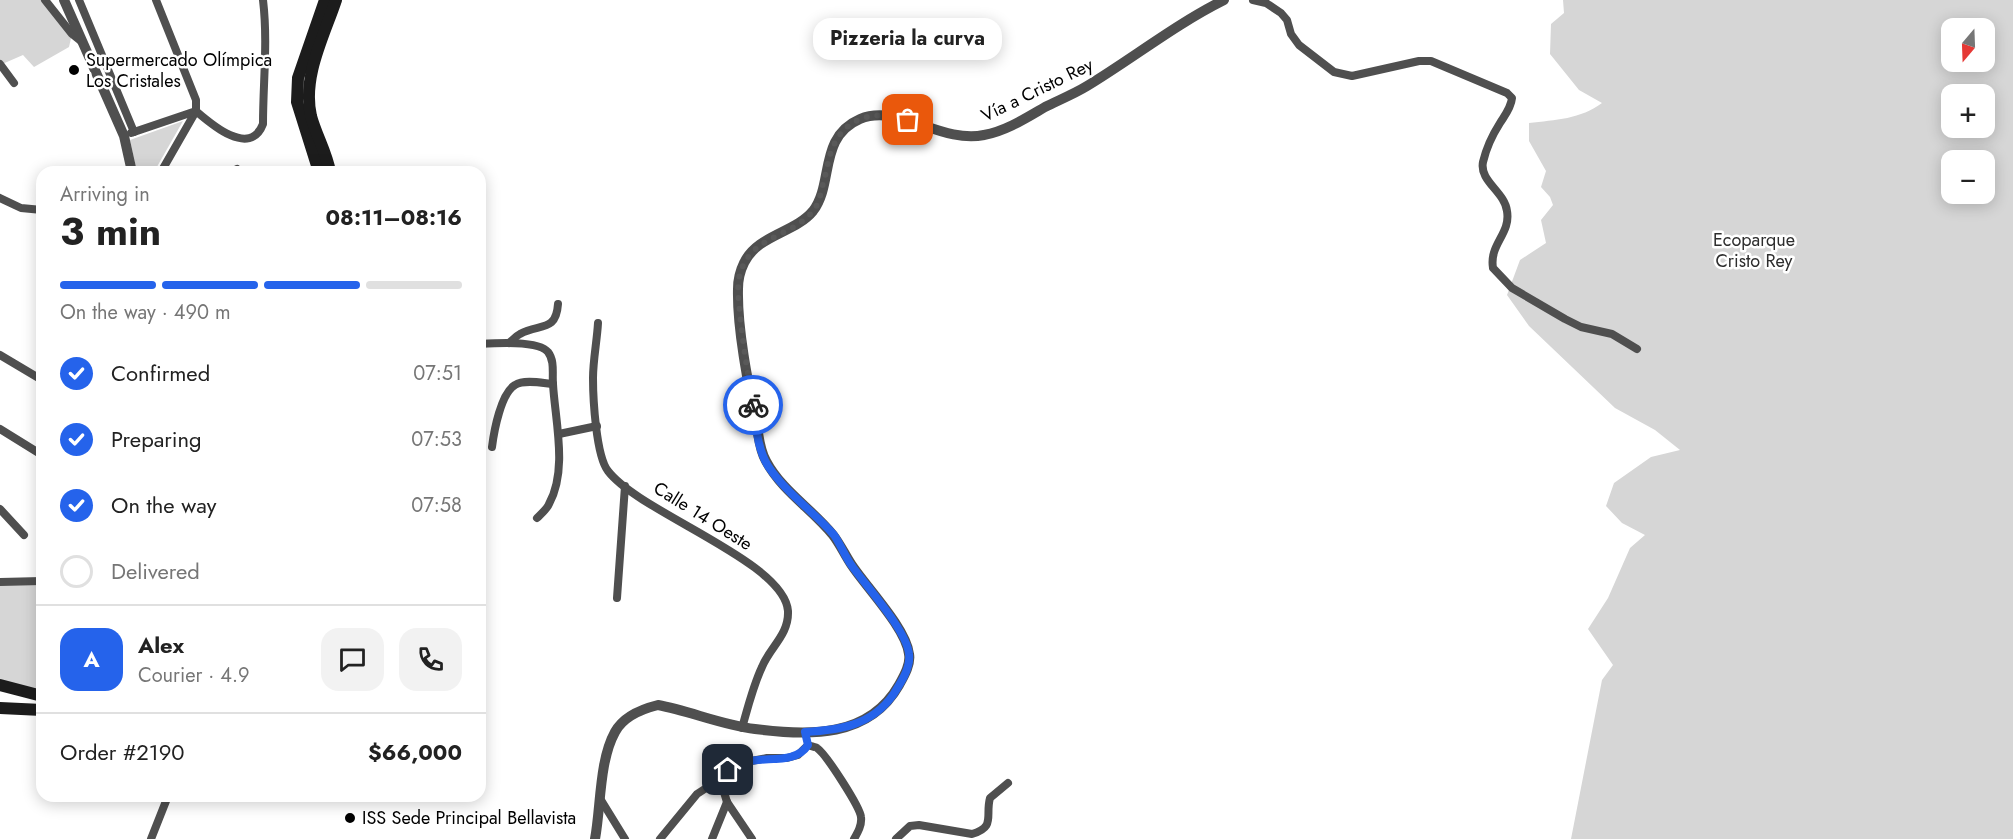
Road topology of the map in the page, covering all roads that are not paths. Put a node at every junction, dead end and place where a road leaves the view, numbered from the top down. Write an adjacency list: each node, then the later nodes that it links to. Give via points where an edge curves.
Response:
1 (45, 0): 10 (street, via 72,34)
2 (64, 0): 10 (street)
3 (79, 0): 14 (street)
4 (156, 0): 13 (street, via 196,100)
5 (263, 0): 13 (street, via 267,34 261,130 249,138 234,138)
6 (324, 0): 17 (main road, via 298,78 297,102)
7 (336, 0): 18 (main road, via 309,80 308,101)
8 (1224, 0): 48 (street, Vía a Cristo Rey, via 1077,92 996,132 970,137 936,131 895,116 859,119 841,133 832,149 814,209 746,259 738,297 763,456 785,487 835,537 909,651 909,662 897,688 871,717 839,729)
9 (1253, 0): 25 (street, via 1281,13 1299,45 1334,72 1352,76 1419,61 1431,62 1507,93 1512,104 1498,125 1482,168 1507,208 1508,222 1492,253 1493,268 1512,288 1564,318 1581,327 1612,334)
10 (85, 43): 14 (street)
11 (0, 64): 12 (street)
12 (14, 83)
13 (196, 111): 14 (street); 16 (street)
14 (129, 134): 15 (street)
15 (132, 166)
16 (164, 166)
17 (317, 166)
18 (328, 166)
19 (0, 198): 20 (street, via 21,208)
20 (36, 209)
21 (558, 304): 23 (street, via 553,322 522,333)
22 (598, 324): 29 (street, Calle 14 Oeste, via 593,378)
23 (509, 343): 24 (street); 28 (street, via 540,347 549,353)
24 (486, 344)
25 (1637, 349)
26 (0, 355): 27 (street)
27 (36, 376)
28 (553, 384): 31 (street); 32 (street, via 525,382 510,390 499,412)
29 (597, 426): 31 (street); 34 (street, Calle 14 Oeste, via 600,453 608,471)
30 (0, 429): 33 (street)
31 (559, 434): 36 (street, via 556,481 549,504)
32 (492, 447)
33 (36, 451)
34 (625, 486): 40 (street); 47 (street, Calle 14 Oeste, via 772,581 788,608 787,626 762,666)
35 (0, 509): 37 (street)
36 (537, 518)
37 (24, 536)
38 (36, 581): 39 (street)
39 (0, 582)
40 (617, 598)
41 (0, 685): 43 (main road)
42 (0, 692): 44 (main road)
43 (36, 695)
44 (36, 696)
45 (0, 706): 46 (main road)
46 (36, 710)
47 (742, 728): 48 (street, Vía a Cristo Rey); 52 (street, Vía a Cristo Rey, via 671,707 646,708 623,722 615,732)
48 (805, 732): 49 (street)
49 (808, 745): 50 (street, via 798,755 746,762 728,770); 61 (street, via 824,755 856,803 861,824)
50 (720, 779): 54 (street); 58 (street, via 697,794)
51 (1008, 783): 62 (street, via 990,798 988,823 980,832 919,825 910,826)
52 (601, 800): 56 (street, Vía a Cristo Rey); 57 (street)
53 (166, 802): 55 (street)
54 (727, 802): 59 (street); 60 (street)
55 (151, 839)
56 (595, 839)
57 (625, 839)
58 (660, 839)
59 (712, 839)
60 (752, 839)
61 (854, 839)
62 (896, 839)

